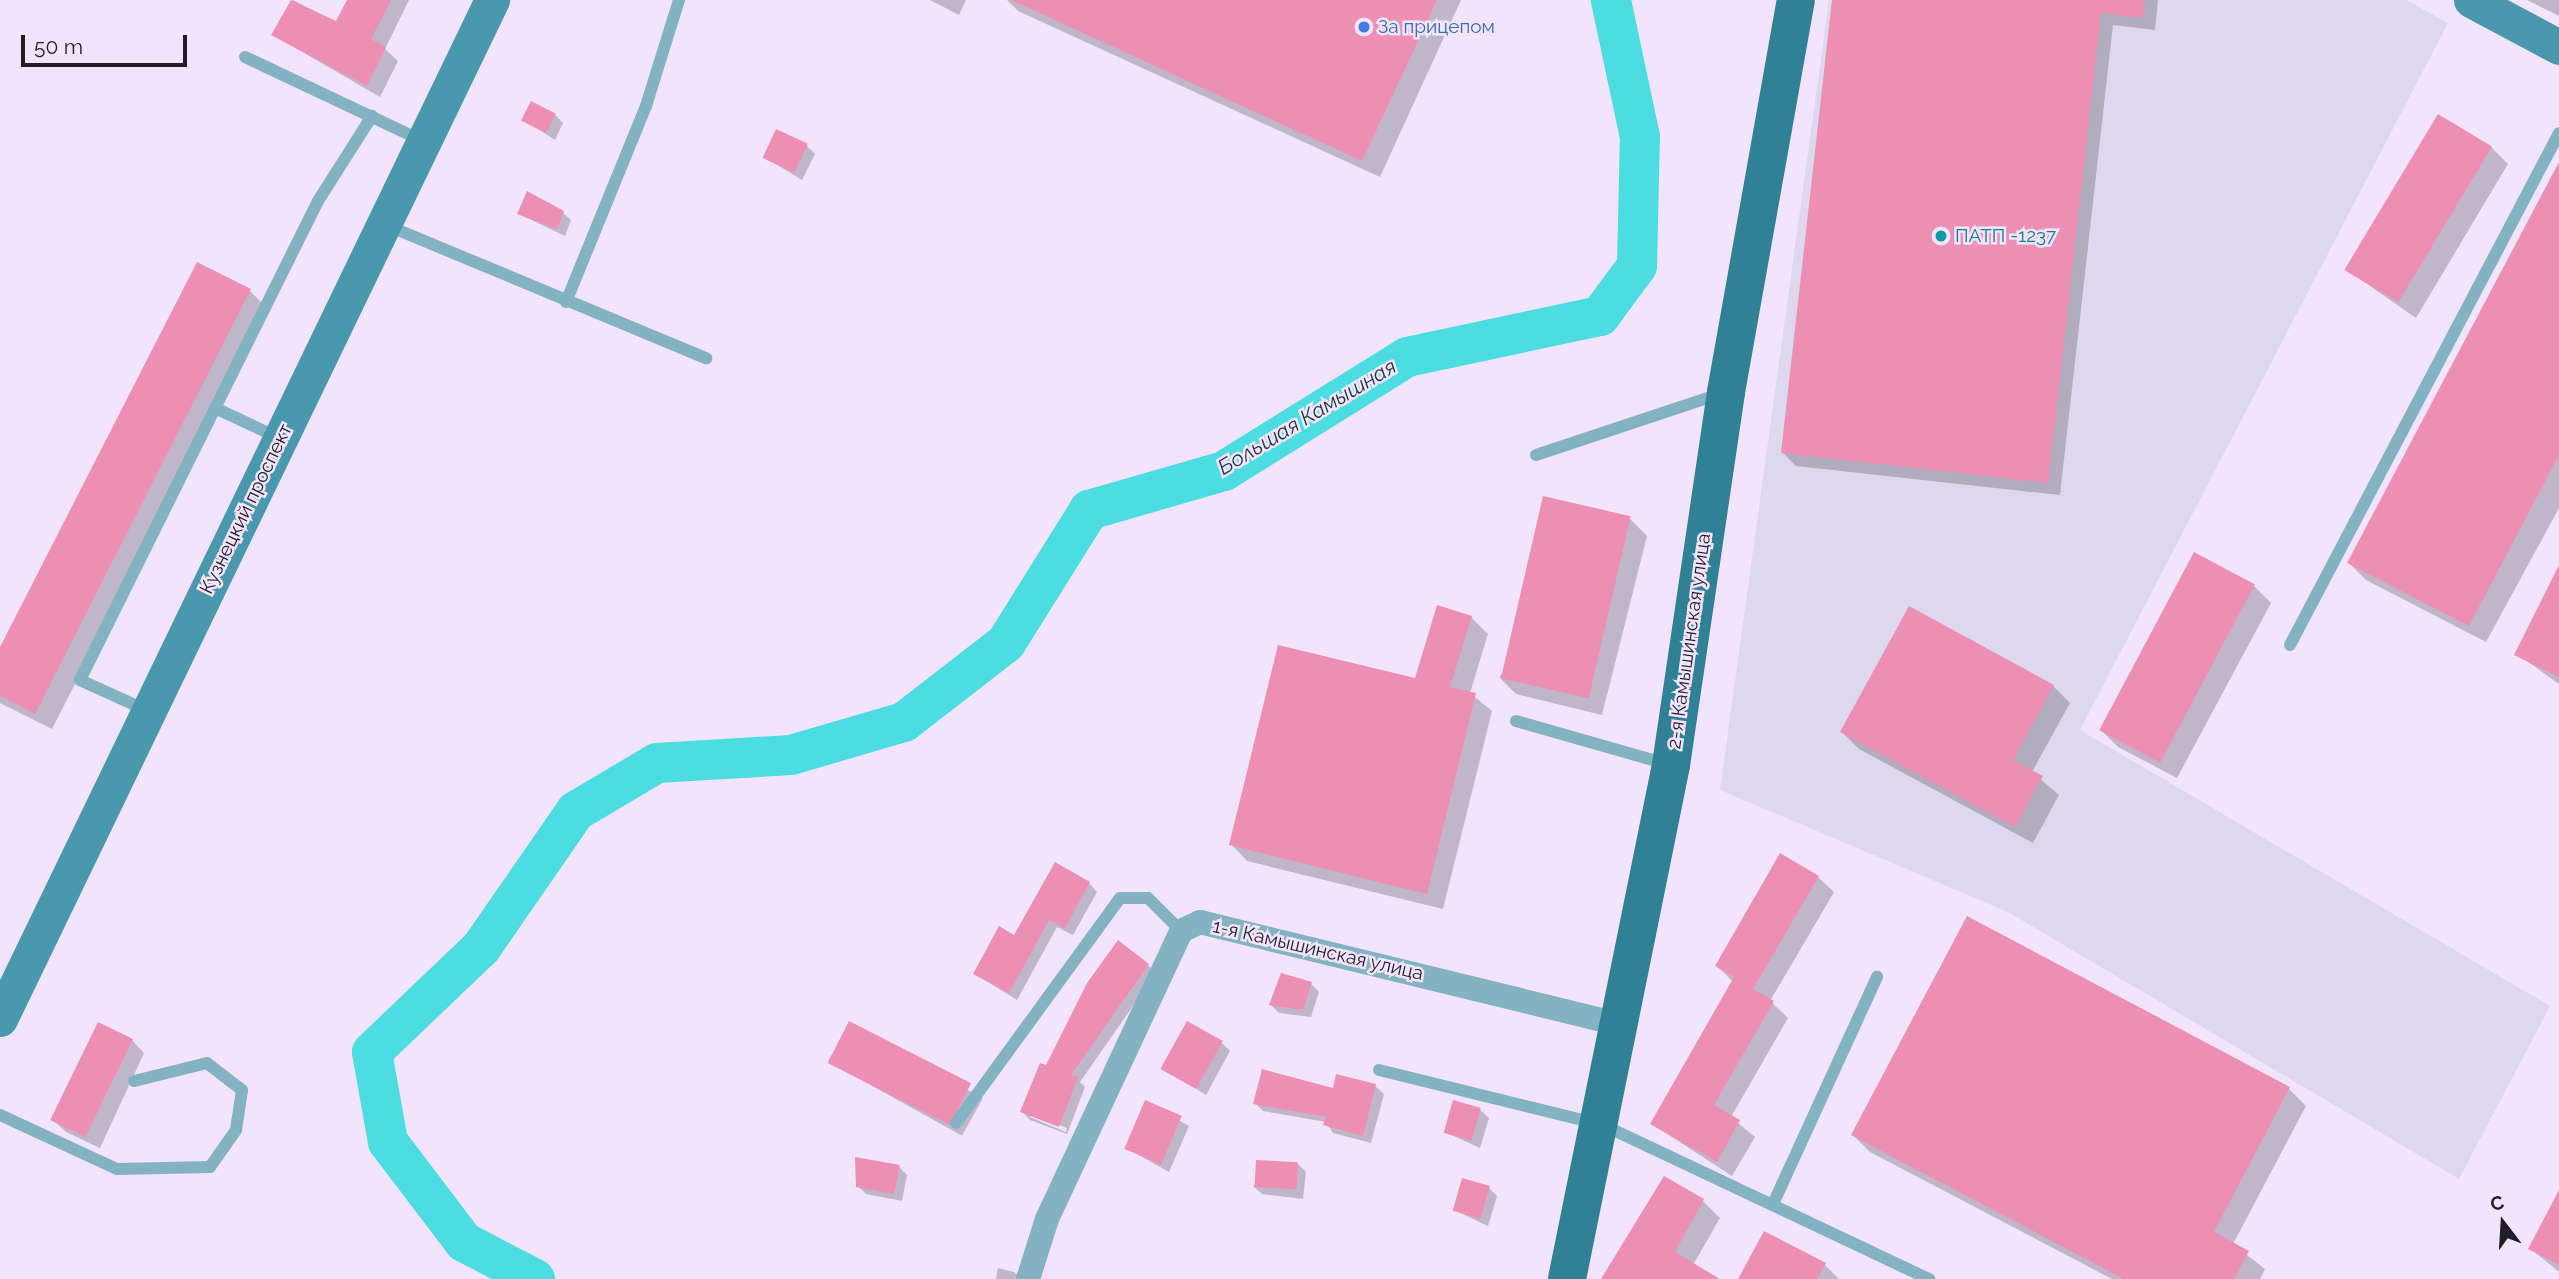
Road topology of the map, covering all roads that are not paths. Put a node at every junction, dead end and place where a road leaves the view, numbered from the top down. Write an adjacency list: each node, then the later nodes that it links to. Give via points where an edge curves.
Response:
1 (492, 0): 9 (street, Кузнецкий проспект)
2 (679, 0): 11 (lane, via 646,106)
3 (1796, 0): 13 (main road, 2-я Камышинская улица)
4 (2472, 0): 5 (street)
5 (2559, 47)
6 (245, 57): 7 (lane)
7 (372, 116): 9 (lane); 14 (lane, via 318,201)
8 (2559, 133): 17 (lane)
9 (426, 143): 10 (street, Кузнецкий проспект)
10 (386, 225): 11 (lane); 15 (street, Кузнецкий проспект)
11 (566, 302): 12 (lane)
12 (706, 358)
13 (1726, 392): 16 (lane); 20 (main road, 2-я Камышинская улица)
14 (215, 408): 15 (lane); 18 (lane, via 80,680)
15 (281, 439): 18 (street, Кузнецкий проспект)
16 (1536, 455)
17 (2290, 645)
18 (146, 710): 23 (street, Кузнецкий проспект)
19 (1516, 721): 20 (lane)
20 (1671, 765): 24 (main road, 2-я Камышинская улица)
21 (1181, 931): 24 (street, 1-я Камышинская улица, via 1200,922 1227,925); 28 (lane, via 1148,898 1120,898); 31 (street, via 1047,1219)
22 (1877, 977): 30 (lane)
23 (0, 1019)
24 (1621, 1025): 29 (main road, 2-я Камышинская улица)
25 (1379, 1070): 29 (lane)
26 (134, 1081): 27 (lane, via 207,1063 242,1090 236,1130 210,1167 117,1169)
27 (0, 1115)
28 (956, 1123)
29 (1603, 1125): 30 (lane); 32 (main road, 2-я Камышинская улица)
30 (1773, 1204): 33 (lane)
31 (1028, 1279)
32 (1567, 1279)
33 (1929, 1279)

